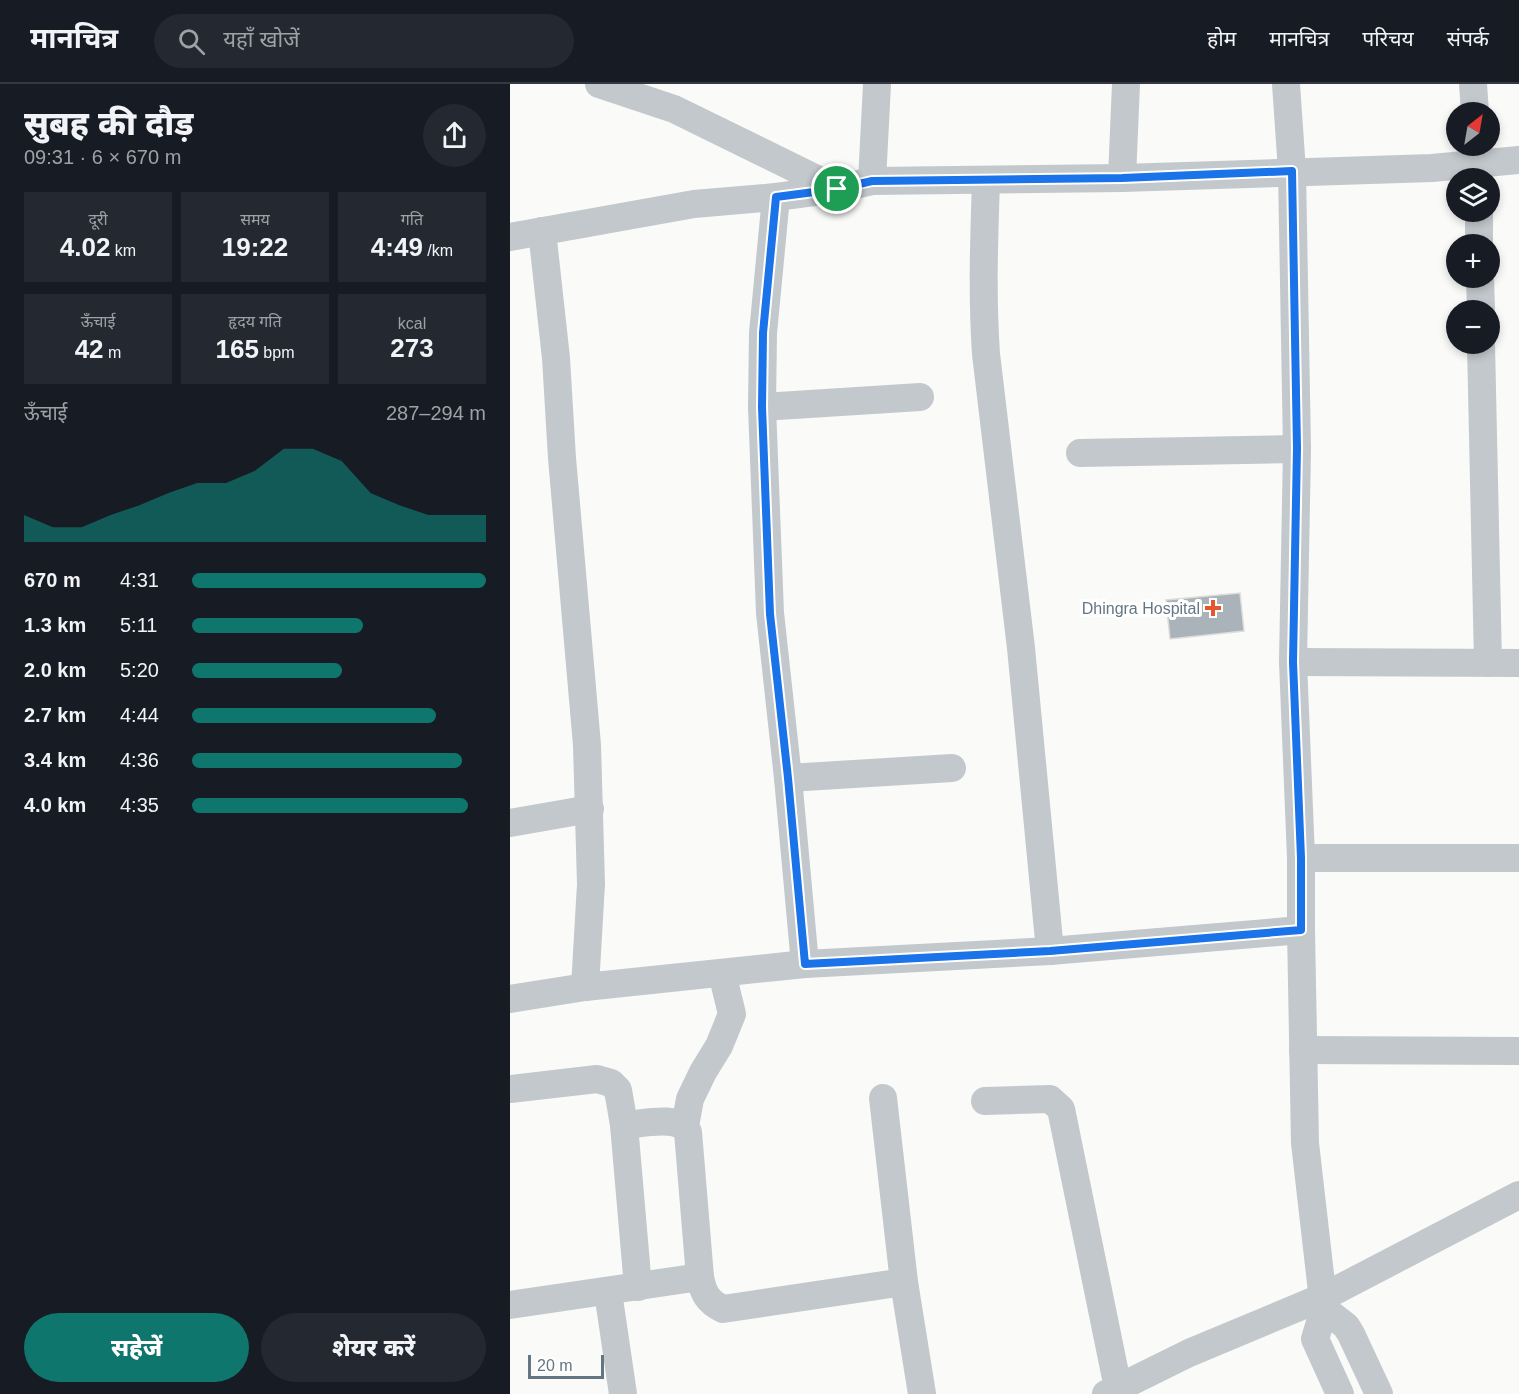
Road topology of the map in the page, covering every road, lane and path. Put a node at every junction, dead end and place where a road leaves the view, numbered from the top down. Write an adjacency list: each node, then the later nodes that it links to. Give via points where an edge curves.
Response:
1 (599, 84): 6 (street)
2 (877, 84): 12 (street)
3 (1126, 84): 11 (street)
4 (1286, 84): 10 (street)
5 (1473, 84): 7 (street)
6 (675, 96): 14 (street)
7 (1474, 102)
8 (1519, 160): 9 (street)
9 (1478, 162): 10 (street, via 1432,168)
10 (1292, 171): 11 (street); 21 (street)
11 (1122, 178): 13 (street)
12 (872, 181): 13 (street); 14 (street)
13 (986, 181): 33 (street, via 986,354 1021,648)
14 (837, 189): 15 (street)
15 (776, 197): 16 (street, via 694,204); 20 (street, via 763,333)
16 (542, 231): 17 (street); 28 (street, via 584,688)
17 (510, 237)
18 (1481, 354): 24 (street)
19 (920, 397): 20 (street)
20 (762, 407): 27 (street, via 770,614)
21 (1297, 448): 22 (street); 23 (street)
22 (1080, 453)
23 (1293, 662): 24 (street); 30 (street)
24 (1488, 663): 25 (street)
25 (1519, 663)
26 (952, 768): 27 (street)
27 (788, 778): 34 (street)
28 (590, 809): 29 (street); 36 (street, via 591,884)
29 (510, 823)
30 (1301, 858): 31 (street); 32 (street)
31 (1519, 858)
32 (1301, 930): 33 (street); 38 (street)
33 (1050, 951): 34 (street)
34 (805, 964): 35 (street)
35 (722, 973): 36 (street); 44 (street, via 732,1014 690,1099)
36 (585, 987): 37 (street)
37 (510, 999)
38 (1303, 1050): 39 (street); 50 (street, via 1305,1143)
39 (1519, 1050)
40 (510, 1089): 43 (street, via 604,1080 618,1090)
41 (883, 1098): 47 (street)
42 (985, 1101): 52 (street, via 1050,1099 1061,1109)
43 (624, 1125): 44 (street, via 674,1121); 48 (street)
44 (685, 1126): 46 (street)
45 (1519, 1195): 50 (street)
46 (699, 1277): 47 (street, via 708,1299 723,1309); 48 (street)
47 (904, 1282): 54 (street)
48 (638, 1287): 49 (street)
49 (608, 1292): 51 (street); 53 (street)
50 (1324, 1303): 52 (street, via 1198,1349); 55 (street, via 1315,1339); 56 (street, via 1351,1334)
51 (510, 1305)
52 (1112, 1391)
53 (623, 1394)
54 (922, 1394)
55 (1340, 1394)
56 (1379, 1394)

